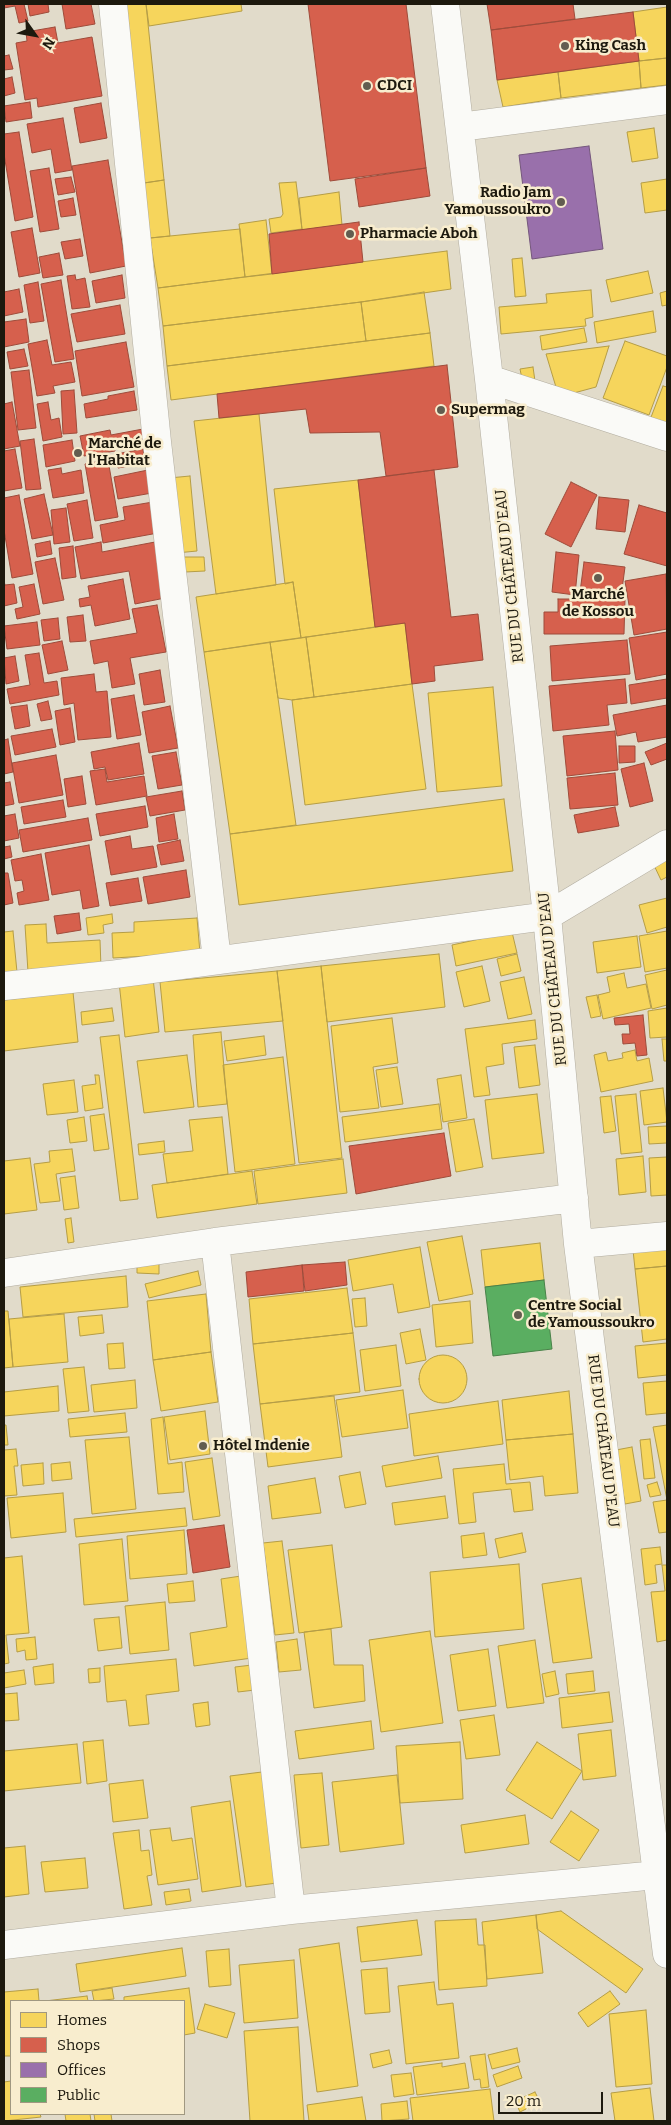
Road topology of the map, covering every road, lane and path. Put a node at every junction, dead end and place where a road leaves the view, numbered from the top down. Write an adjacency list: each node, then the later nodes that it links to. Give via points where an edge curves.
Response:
1 (112, 4): 9 (street, via 157,442)
2 (446, 4): 4 (street, RUE DU CHÂTEAU D'EAU)
3 (667, 100): 4 (street)
4 (460, 127): 5 (street, RUE DU CHÂTEAU D'EAU)
5 (489, 379): 6 (street); 8 (street, RUE DU CHÂTEAU D'EAU)
6 (667, 437)
7 (667, 844): 8 (street)
8 (548, 916): 9 (street); 11 (street, RUE DU CHÂTEAU D'EAU)
9 (217, 960): 10 (street)
10 (4, 986)
11 (574, 1198): 13 (street); 14 (street, RUE DU CHÂTEAU D'EAU)
12 (667, 1236): 14 (street)
13 (216, 1242): 15 (street); 17 (street)
14 (578, 1244): 16 (street, RUE DU CHÂTEAU D'EAU)
15 (4, 1273)
16 (663, 1874): 17 (street); 19 (street, RUE DU CHÂTEAU D'EAU)
17 (290, 1910): 18 (street)
18 (4, 1945)
19 (667, 1954)

